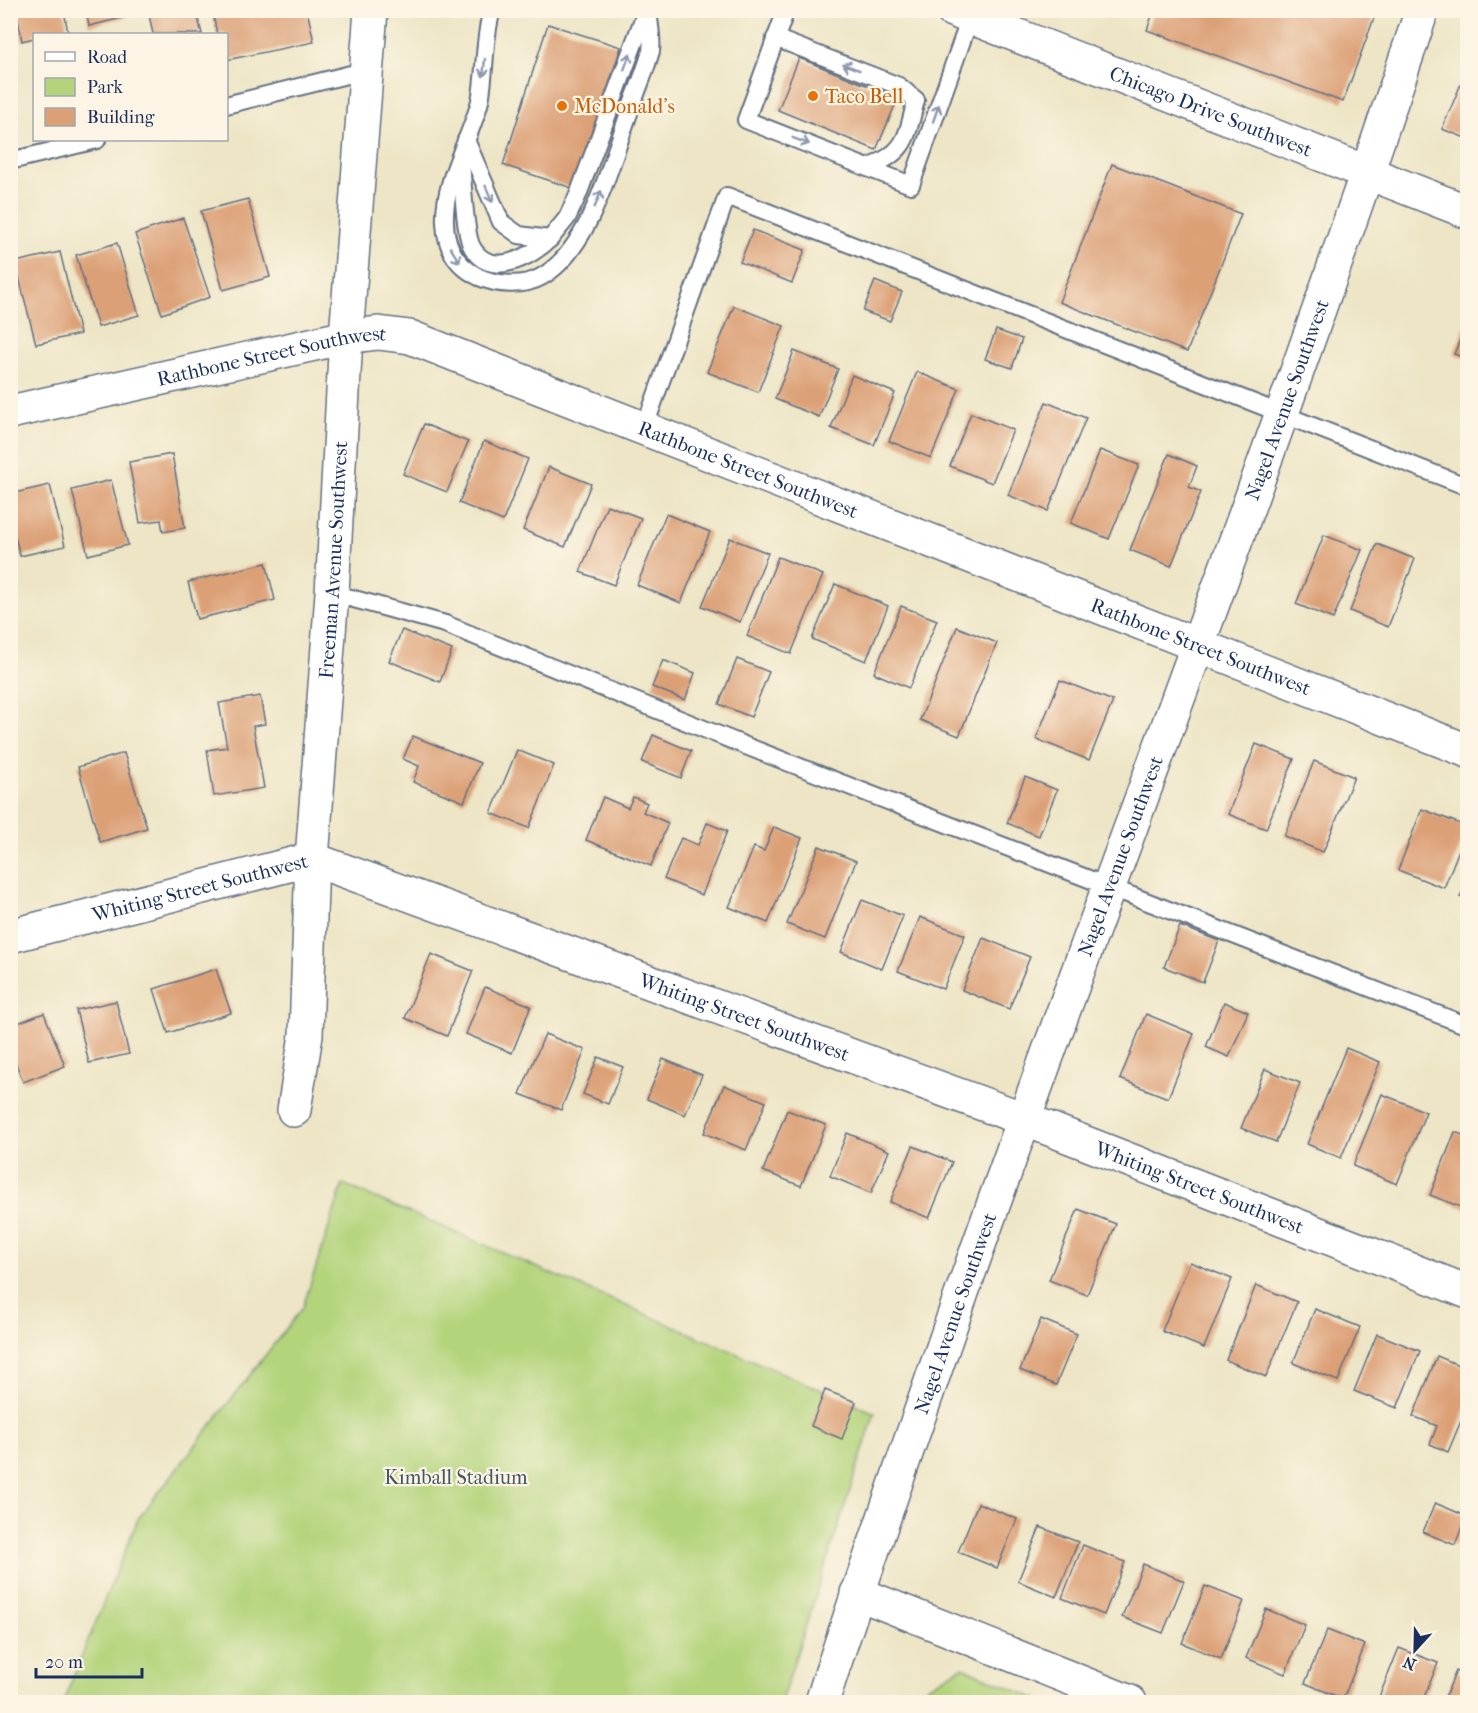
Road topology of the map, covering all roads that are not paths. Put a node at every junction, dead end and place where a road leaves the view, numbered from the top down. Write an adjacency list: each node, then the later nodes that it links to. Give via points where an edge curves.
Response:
1 (371, 10): 8 (street, Freeman Avenue Southwest)
2 (492, 10): 11 (lane, one-way to 11, via 482,92)
3 (647, 10): 11 (lane, one-way to 3, via 447,198 445,222 455,259 491,281 520,283 542,276 573,246 594,209 651,49); 16 (lane, one-way to 3, via 567,218 578,195)
4 (786, 10): 7 (lane)
5 (1422, 10): 14 (street, Nagel Avenue Southwest)
6 (961, 14): 13 (lane, one-way to 6, via 911,185); 14 (street, Chicago Drive Southwest)
7 (775, 38): 13 (lane, one-way to 13, via 746,120); 13 (lane, one-way to 7, via 893,156 907,134 916,100 899,86)
8 (367, 70): 9 (lane); 17 (street, Freeman Avenue Southwest)
9 (228, 105)
10 (93, 141): 12 (lane)
11 (463, 147): 16 (lane, one-way to 16, via 501,222 519,235); 16 (lane, via 468,231 475,250 492,261 509,263 528,257)
12 (10, 161)
13 (868, 168)
14 (1369, 173): 15 (street, Chicago Drive Southwest); 19 (street, Nagel Avenue Southwest)
15 (1467, 212)
16 (550, 239)
17 (346, 337): 18 (street, Rathbone Street Southwest); 20 (street, Rathbone Street Southwest, via 378,333 410,337); 22 (street, Freeman Avenue Southwest)
18 (10, 412)
19 (1284, 413): 20 (lane, via 727,196); 21 (lane); 23 (street, Nagel Avenue Southwest)
20 (644, 429): 23 (street, Rathbone Street Southwest)
21 (1467, 487)
22 (332, 593): 25 (street, Freeman Avenue Southwest); 26 (lane, via 445,624 751,748)
23 (1198, 648): 24 (street, Rathbone Street Southwest); 26 (street, Nagel Avenue Southwest)
24 (1467, 751)
25 (312, 859): 27 (street, Whiting Street Southwest); 29 (street, Freeman Avenue Southwest, via 306,1035); 30 (street, Whiting Street Southwest)
26 (1110, 886): 28 (lane); 30 (street, Nagel Avenue Southwest)
27 (10, 936)
28 (1467, 1026)
29 (294, 1110)
30 (1024, 1119): 31 (street, Whiting Street Southwest); 32 (street, Nagel Avenue Southwest)
31 (1467, 1292)
32 (857, 1593): 33 (street, Nagel Avenue Southwest); 34 (street)
33 (822, 1702)
34 (1130, 1702)

